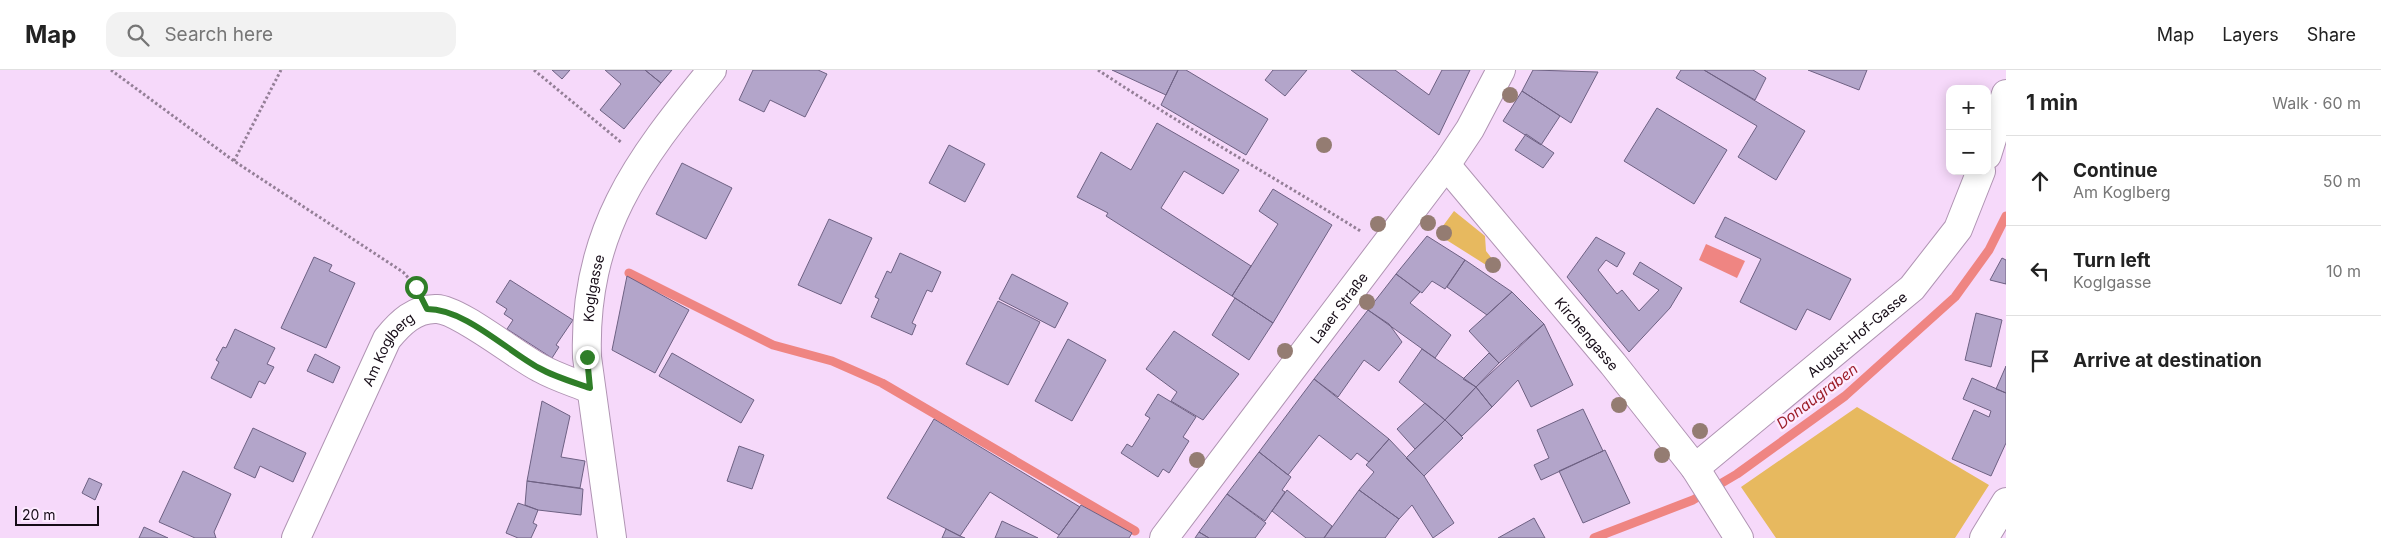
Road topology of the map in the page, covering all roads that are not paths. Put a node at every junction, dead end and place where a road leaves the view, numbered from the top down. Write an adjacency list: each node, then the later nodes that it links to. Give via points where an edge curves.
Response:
1 (712, 70): 7 (street, Koglgasse, via 642,160 611,220 595,263 586,335)
2 (1501, 70): 5 (street, Laaer Straße, via 1470,129)
3 (2006, 94): 4 (street)
4 (1991, 141)
5 (1446, 165): 8 (street, Kirchengasse); 12 (street, Laaer Straße)
6 (1980, 175): 8 (street, August-Hof-Gasse, via 1958,229 1912,288)
7 (590, 388): 10 (street, Am Koglberg, via 539,368 456,315 440,309 427,309 412,315 387,339); 11 (street, Koglgasse)
8 (1701, 475): 13 (street, Kirchengasse)
9 (2006, 502): 14 (street)
10 (296, 538)
11 (612, 538)
12 (1164, 538)
13 (1739, 538)
14 (1984, 538)

